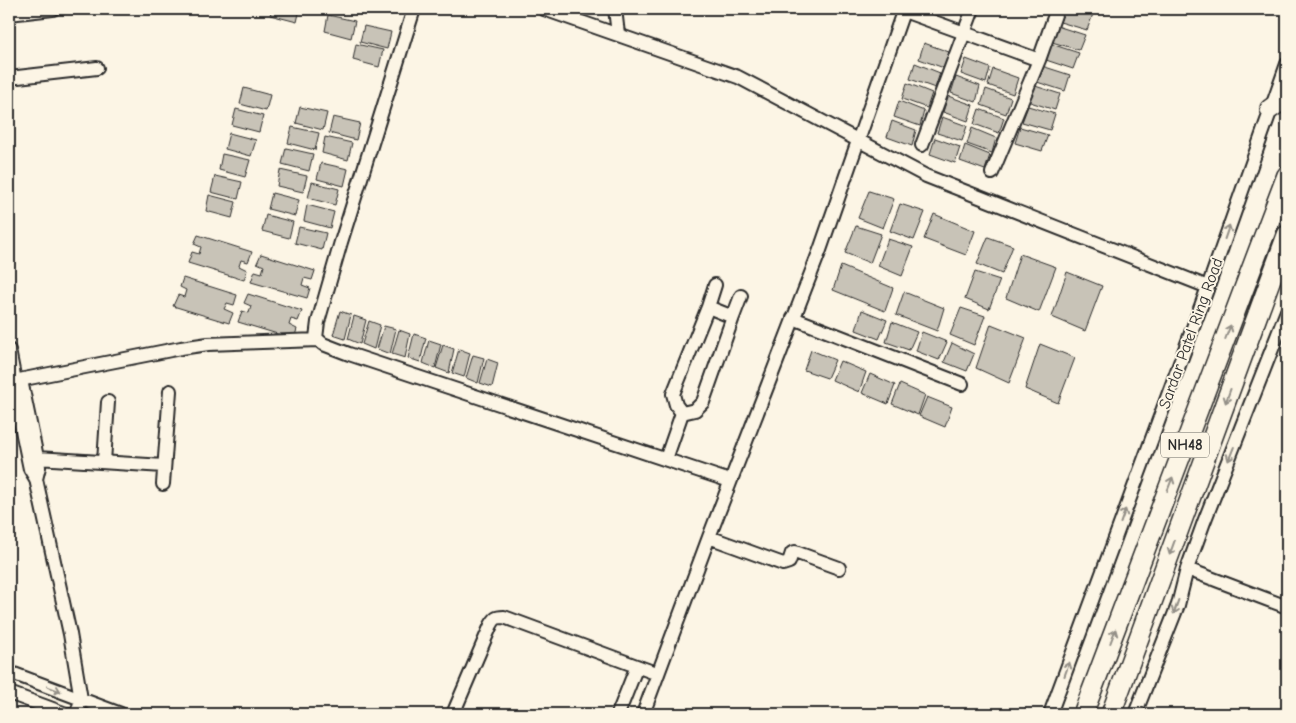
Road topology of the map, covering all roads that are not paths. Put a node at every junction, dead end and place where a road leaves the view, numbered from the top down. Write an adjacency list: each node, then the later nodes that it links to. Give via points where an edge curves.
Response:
1 (52, 9): 8 (street)
2 (414, 9): 29 (street, via 341,242 315,334)
3 (544, 9): 10 (street)
4 (615, 9): 10 (street)
5 (973, 9): 9 (street)
6 (1057, 9): 11 (street)
7 (904, 10): 9 (street); 17 (street)
8 (9, 14)
9 (965, 33): 11 (street); 18 (street)
10 (618, 34): 17 (street, via 738,77)
11 (1039, 60): 19 (street)
12 (1287, 64): 16 (street, Sardar Patel Ring Road)
13 (97, 68): 14 (street)
14 (9, 78)
15 (1287, 97): 16 (highway)
16 (1270, 109): 23 (street, Sardar Patel Ring Road, one-way to 16)
17 (858, 140): 23 (street, via 926,176); 28 (street)
18 (922, 145)
19 (992, 173)
20 (1287, 175): 59 (highway, NH48, one-way to 20)
21 (1287, 235): 60 (highway, NH48, one-way to 60)
22 (715, 285): 25 (street)
23 (1208, 287): 58 (street, Sardar Patel Ring Road, one-way to 23)
24 (742, 296): 27 (street)
25 (708, 307): 27 (street); 35 (street, via 673,394)
26 (1287, 311): 45 (street, one-way to 45)
27 (733, 318): 35 (street, via 703,402 695,410)
28 (794, 318): 32 (street); 41 (street)
29 (318, 340): 31 (street, via 199,346); 37 (street, via 349,354)
30 (9, 350): 31 (street)
31 (14, 381): 36 (street); 40 (street, via 30,468)
32 (962, 384)
33 (170, 391): 39 (street)
34 (108, 402): 38 (street)
35 (682, 413): 37 (street)
36 (37, 458): 38 (street); 40 (street)
37 (666, 459): 41 (street)
38 (104, 462): 39 (street)
39 (164, 466): 42 (street)
40 (36, 479): 51 (street)
41 (730, 481): 43 (street)
42 (163, 484)
43 (709, 537): 44 (street, via 783,564 789,562 795,552); 49 (street)
44 (839, 568)
45 (1187, 569): 46 (street); 61 (street, one-way to 61, via 1178,605)
46 (1287, 607)
47 (637, 666): 49 (street); 55 (street, via 498,617 494,619); 56 (street)
48 (9, 672): 51 (street, one-way to 51)
49 (658, 674): 57 (street)
50 (9, 692): 52 (street)
51 (81, 699): 53 (street); 54 (street)
52 (66, 714)
53 (77, 714)
54 (121, 714)
55 (453, 714)
56 (618, 714)
57 (643, 714)
58 (1050, 714)
59 (1083, 714)
60 (1111, 714)
61 (1135, 714)

